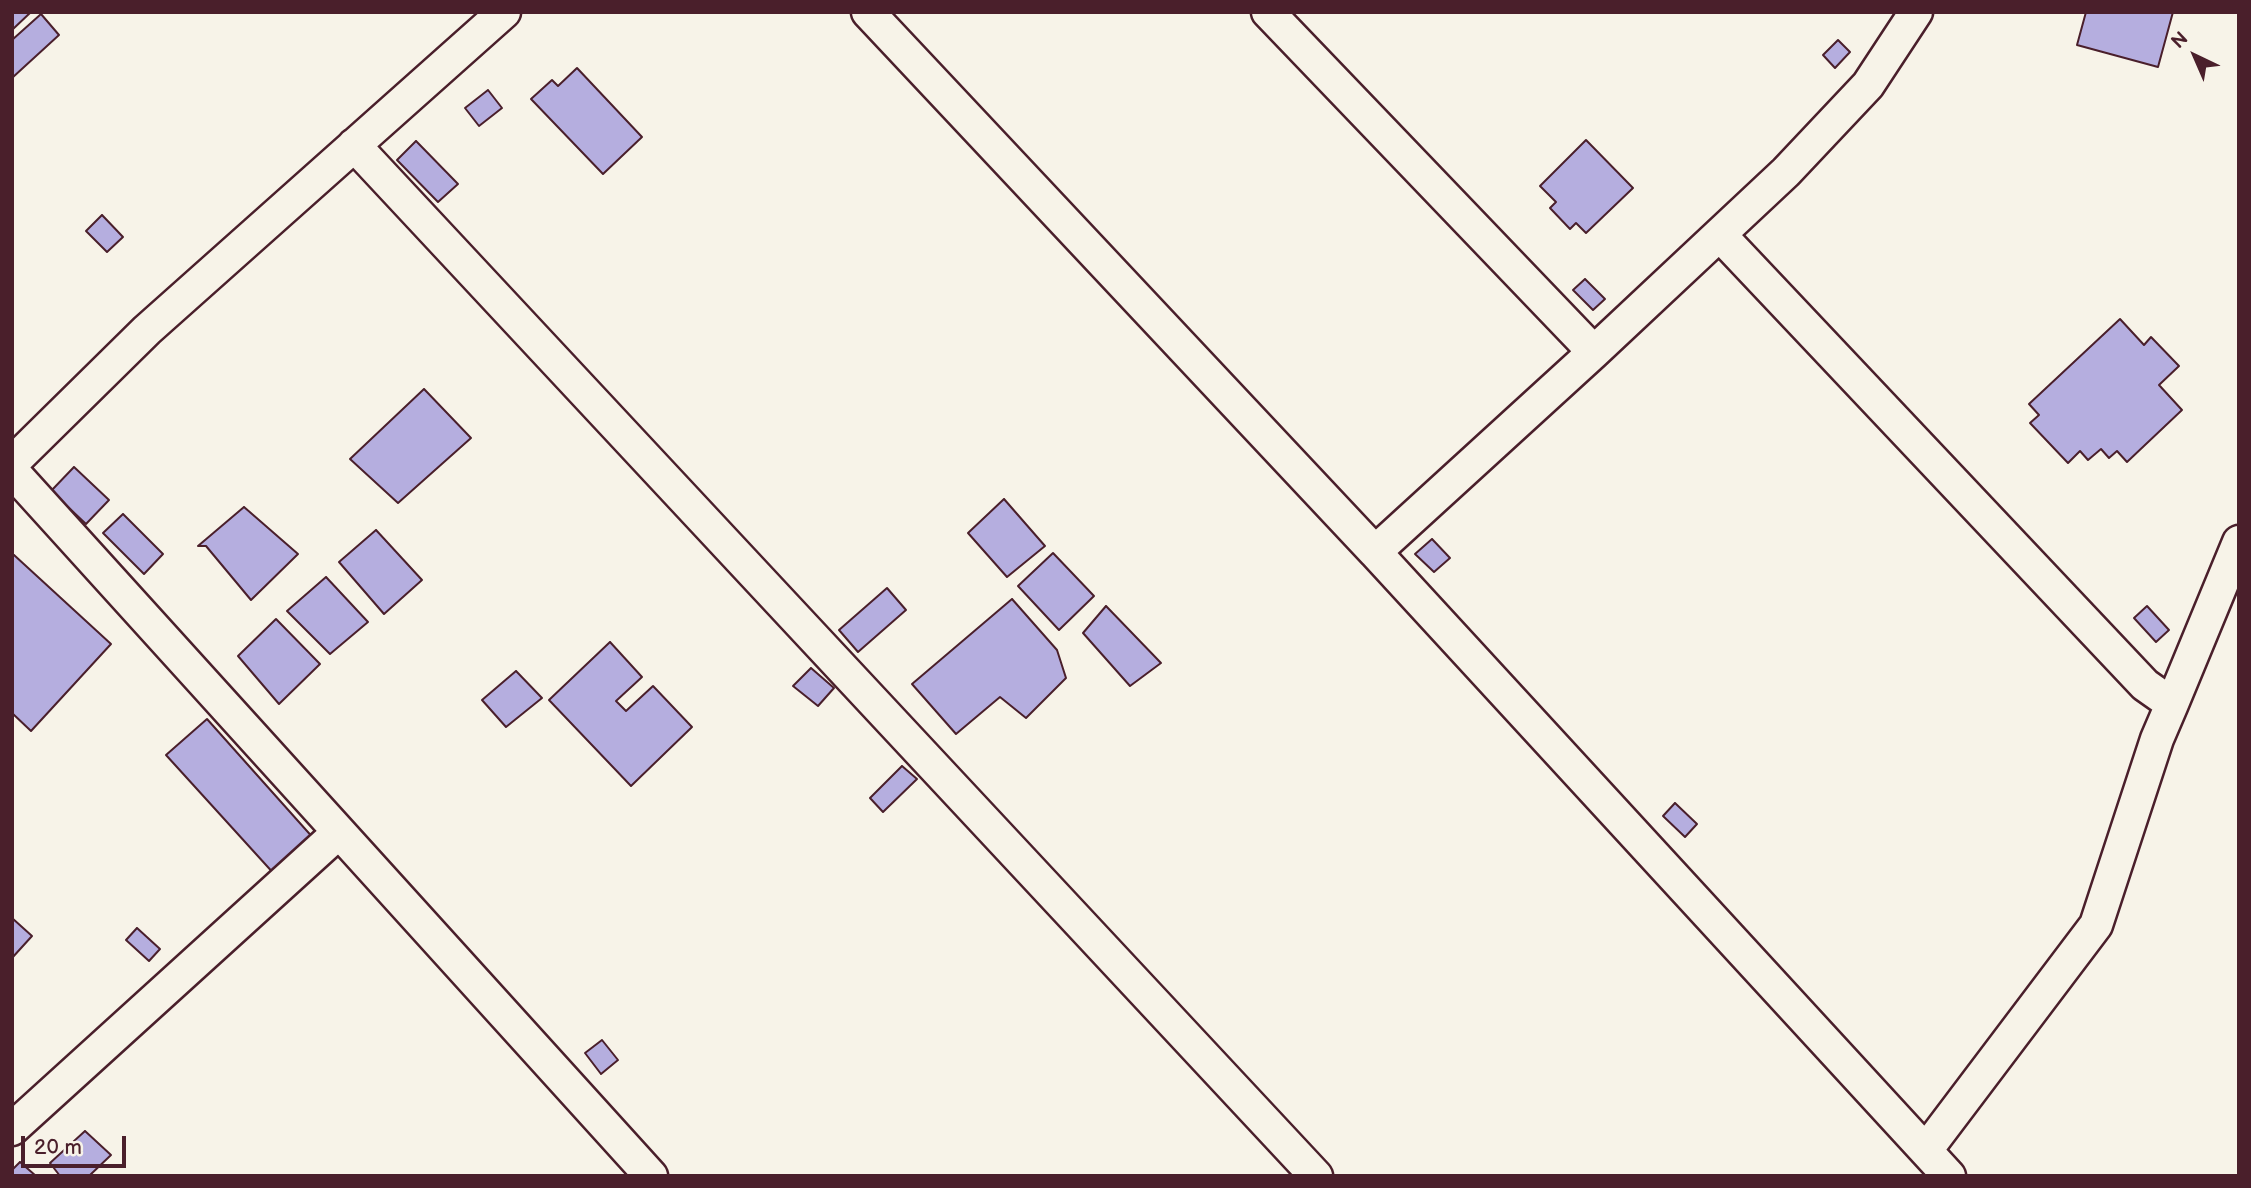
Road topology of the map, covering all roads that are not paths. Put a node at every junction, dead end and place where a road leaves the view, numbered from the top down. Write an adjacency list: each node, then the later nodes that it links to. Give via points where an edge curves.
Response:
1 (504, 12): 5 (street)
2 (868, 12): 11 (street)
3 (1268, 12): 7 (street)
4 (1916, 12): 6 (street, via 1868,85)
5 (354, 145): 8 (street, via 147,330); 17 (street)
6 (1720, 235): 7 (street); 12 (street, via 2146,685)
7 (1594, 352): 11 (street)
8 (12, 463)
9 (12, 471): 13 (street)
10 (2239, 542): 12 (street)
11 (1375, 552): 15 (street)
12 (2172, 704): 15 (street, via 2096,925)
13 (338, 833): 14 (street); 16 (street)
14 (12, 1129)
15 (1926, 1150): 18 (street)
16 (651, 1176)
17 (1316, 1176)
18 (1949, 1176)

